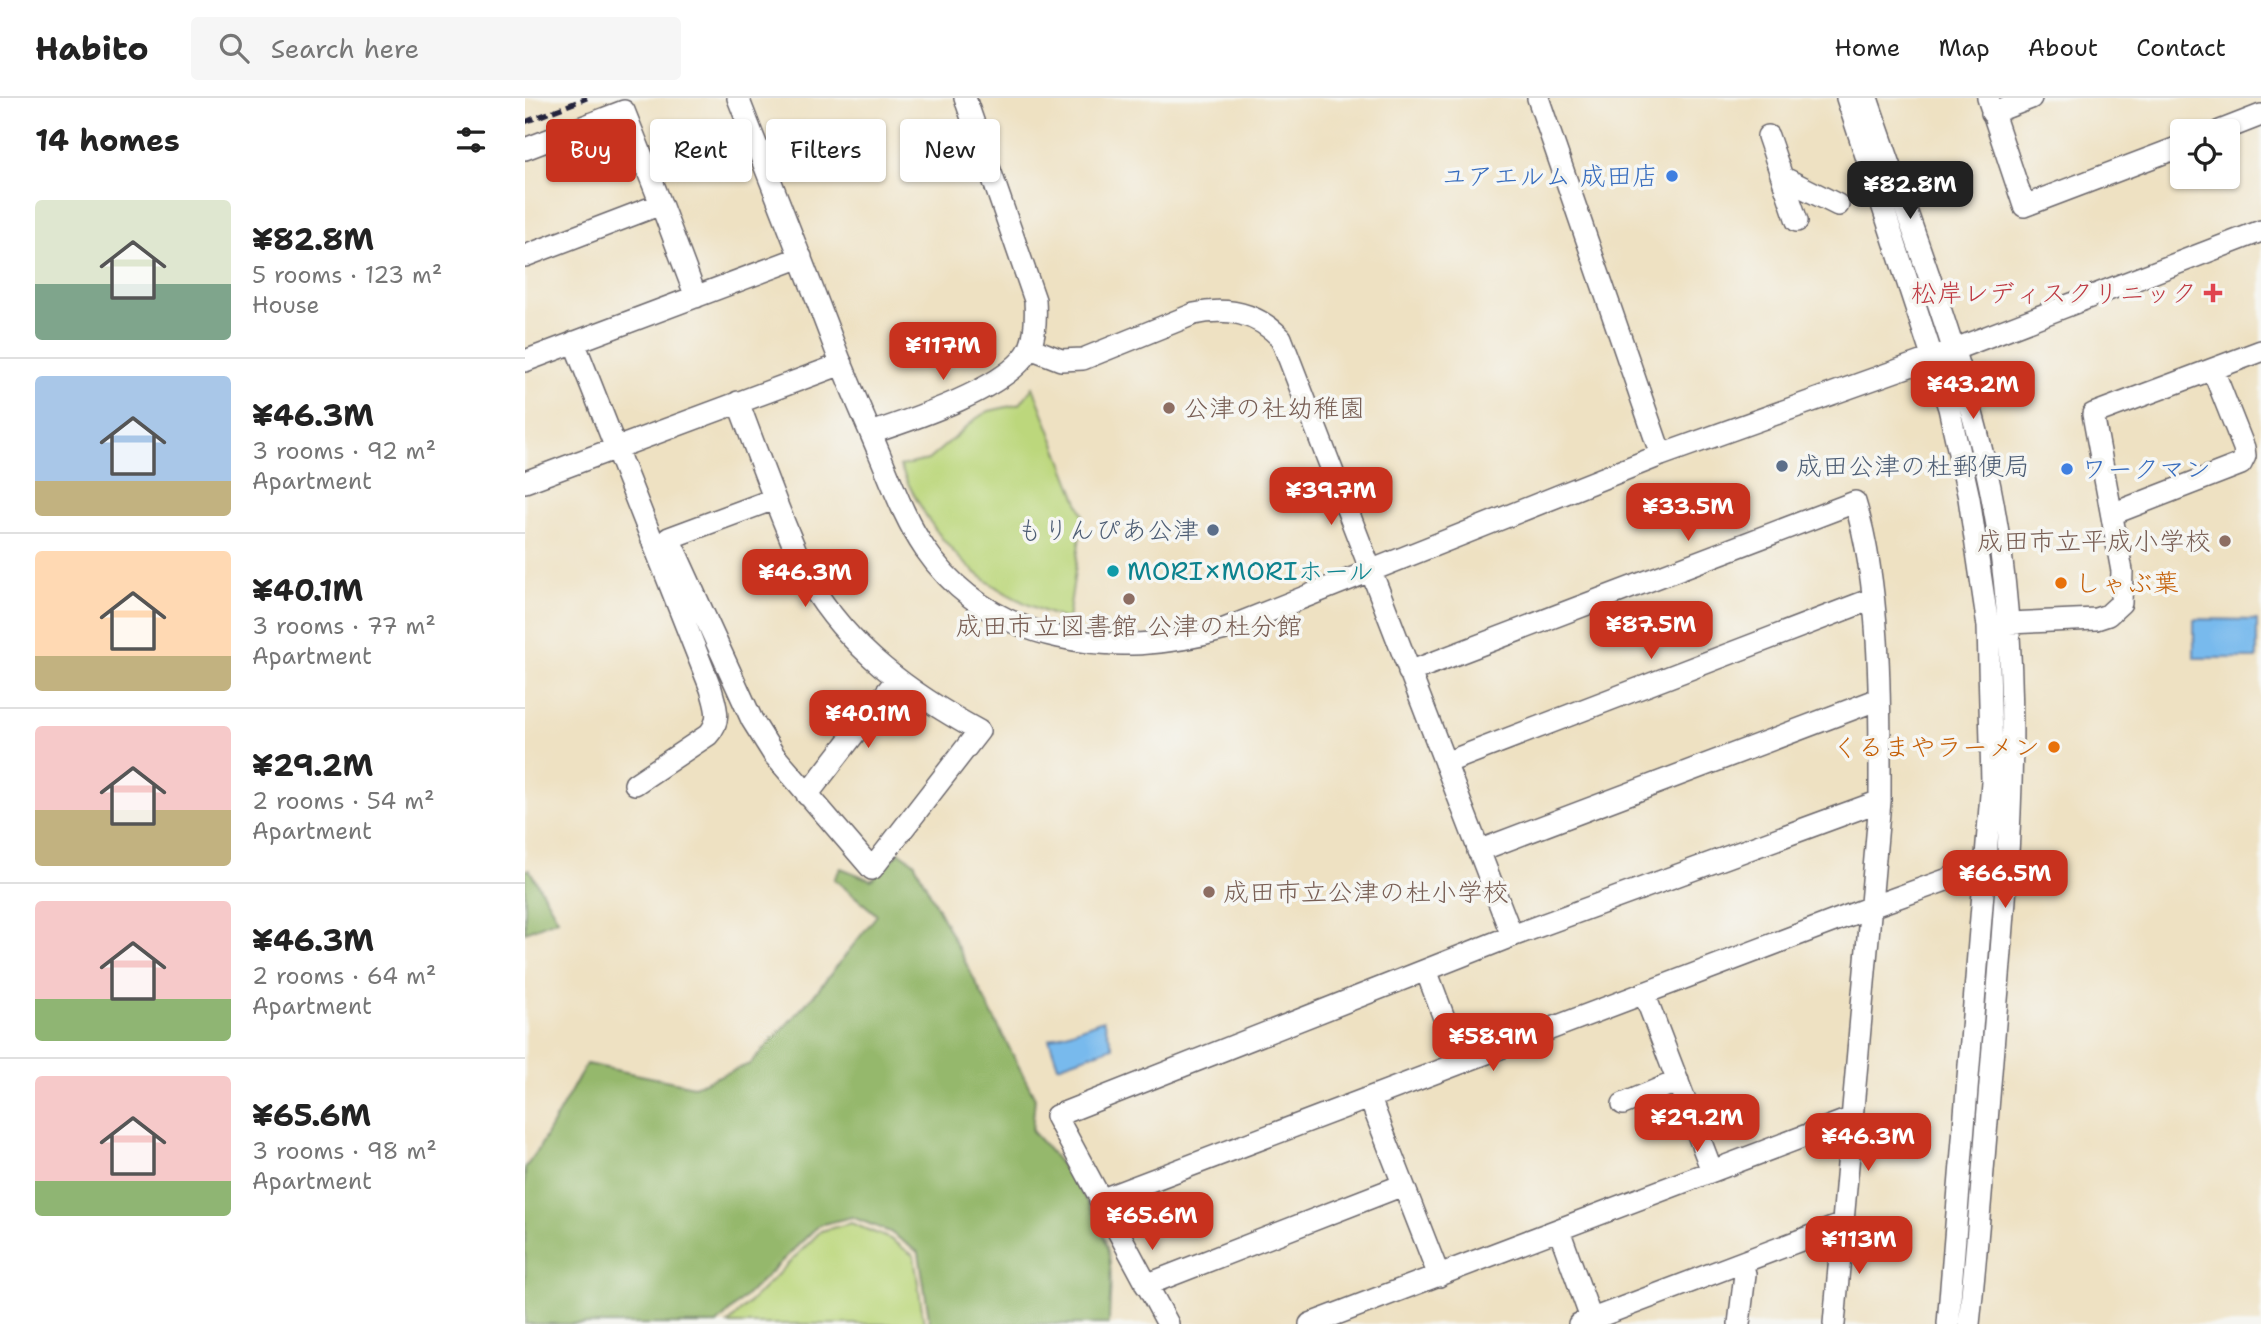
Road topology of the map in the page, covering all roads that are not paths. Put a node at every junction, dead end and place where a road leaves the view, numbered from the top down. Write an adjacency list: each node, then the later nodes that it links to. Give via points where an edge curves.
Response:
1 (738, 98): 19 (street)
2 (965, 98): 22 (street, via 1035,300)
3 (1538, 98): 32 (street)
4 (1847, 98): 25 (street)
5 (1867, 98): 23 (street)
6 (2031, 98): 7 (street)
7 (1990, 105): 12 (street, via 2024,206)
8 (2261, 116): 9 (street)
9 (2240, 124)
10 (1768, 136): 13 (street)
11 (525, 149): 14 (street, via 624,111)
12 (2170, 151)
13 (1782, 177): 15 (street); 16 (street)
14 (661, 204): 18 (street); 20 (street)
15 (1838, 205)
16 (1797, 221)
17 (2261, 231): 23 (street)
18 (525, 256)
19 (801, 257): 20 (street); 27 (street)
20 (696, 297): 21 (street)
21 (574, 342): 26 (street); 31 (street)
22 (1030, 348): 30 (street, via 1013,370 997,381); 36 (street, via 1061,360 1083,359 1214,310 1237,312 1270,326 1289,353)
23 (1952, 350): 25 (street); 38 (street, via 1990,489)
24 (2261, 351): 28 (street)
25 (1932, 358): 32 (street); 47 (street, via 1949,408 1969,498 1988,626 1992,782)
26 (525, 361)
27 (842, 364): 29 (street); 30 (street)
28 (2213, 370): 35 (street, via 2094,414); 35 (street, via 2244,448 2241,464)
29 (738, 402): 31 (street); 34 (street)
30 (871, 433): 36 (street, via 910,522 941,569 984,605 1042,635 1119,645 1193,638)
31 (614, 447): 33 (street); 43 (street, via 711,689 718,717 708,735)
32 (1661, 455): 36 (street)
33 (525, 482)
34 (774, 499): 40 (street, via 810,581 855,640); 44 (street, via 669,538 752,720)
35 (2112, 514): 38 (street, via 2124,592 2115,611 2096,619)
36 (1370, 570): 39 (street)
37 (1872, 599): 39 (street, via 1855,502); 41 (street); 42 (street)
38 (2009, 623): 71 (street, via 2014,765 2008,873)
39 (1409, 672): 42 (street)
40 (895, 680): 44 (street); 44 (street, via 979,731 872,869)
41 (1879, 699): 45 (street); 46 (street)
42 (1445, 763): 46 (street)
43 (635, 784)
44 (807, 795)
45 (1880, 801): 48 (street); 49 (street)
46 (1478, 851): 49 (street)
47 (1987, 870): 48 (street, via 1968,872); 70 (street)
48 (1871, 907): 51 (street); 56 (street)
49 (1512, 936): 50 (street)
50 (1426, 970): 52 (street); 59 (street, via 1056,1116)
51 (1644, 993): 52 (street); 53 (street)
52 (1461, 1063): 54 (street)
53 (1678, 1081): 55 (street); 57 (street)
54 (1370, 1099): 58 (street); 59 (street)
55 (1623, 1104)
56 (1851, 1118): 57 (street); 60 (street)
57 (1712, 1171): 61 (street)
58 (1403, 1185): 63 (street); 64 (street)
59 (1100, 1200): 64 (street)
60 (1843, 1224): 62 (street); 69 (street)
61 (1559, 1230): 63 (street); 65 (street)
62 (1741, 1264): 65 (street); 68 (street, via 1745,1274)
63 (1439, 1276): 66 (street)
64 (1146, 1285): 67 (street)
65 (1588, 1322)
66 (1316, 1323)
67 (1168, 1324)
68 (1739, 1324)
69 (1834, 1324)
70 (1948, 1324)
71 (1969, 1324)

